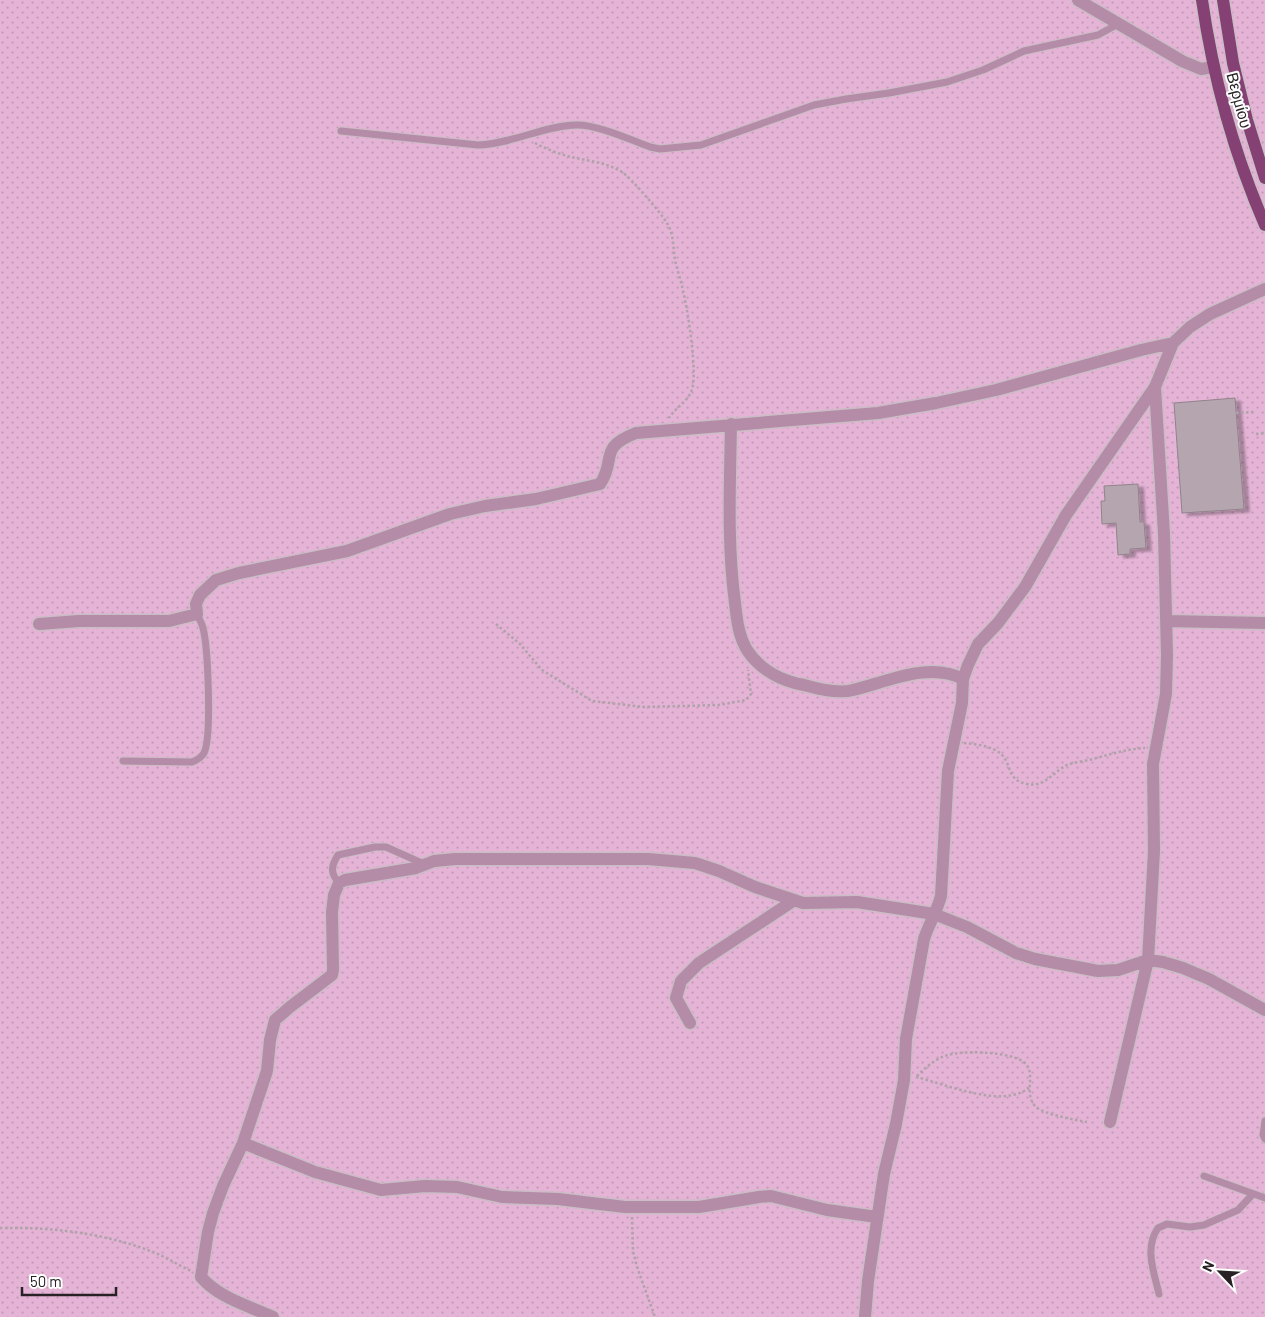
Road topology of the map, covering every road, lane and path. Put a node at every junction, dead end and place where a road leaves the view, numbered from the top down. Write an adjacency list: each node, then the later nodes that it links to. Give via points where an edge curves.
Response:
1 (1078, 0): 4 (street)
2 (1202, 0): 5 (main road, Βερμίου)
3 (1223, 0): 8 (main road, Βερμίου, via 1233,63)
4 (1118, 24): 5 (street, via 1187,63 1202,69); 7 (lane, via 1098,35 1024,51 947,82 814,105 701,145 660,149 590,126 577,125)
5 (1214, 67): 9 (main road, Βερμίου, via 1246,179)
6 (341, 131): 7 (lane, via 478,145)
7 (523, 136): 16 (path, via 552,151 623,172 668,224 683,288 694,378 692,392 672,412)
8 (1265, 178)
9 (1265, 225)
10 (1265, 289): 11 (street, via 1210,314)
11 (1173, 343): 12 (street); 15 (street, via 936,403 878,413)
12 (1155, 387): 20 (street); 25 (street, via 1066,514 1025,587 978,644)
13 (1254, 412): 14 (path)
14 (1236, 413)
15 (731, 424): 16 (street); 24 (street, via 729,515 733,586 738,628)
16 (664, 430): 19 (street, via 622,438 609,455 600,484 450,514 347,551 216,580 200,595 196,604)
17 (1265, 433): 18 (path)
18 (1256, 434)
19 (197, 614): 22 (street, via 169,621); 28 (lane, via 205,641 209,710 204,752 192,762)
20 (1167, 620): 21 (street); 27 (street, via 1166,694)
21 (1265, 623)
22 (39, 624)
23 (496, 624): 24 (path, via 520,644 542,670 592,701 635,706 720,705 746,700 751,694)
24 (748, 651): 25 (street, via 776,676 788,682 823,689 850,691 931,671 949,673)
25 (963, 680): 26 (street, via 962,703)
26 (953, 742): 27 (path, via 999,752 1014,778 1028,784 1046,780 1068,765); 32 (street, via 947,780 941,896)
27 (1155, 745): 33 (street)
28 (123, 761)
29 (424, 864): 30 (street); 30 (lane, via 386,848 375,847 338,855 332,871); 31 (street, via 455,859 684,861 704,865)
30 (339, 883): 42 (street, via 332,912 332,975 276,1020 270,1040 268,1071)
31 (793, 901): 32 (street, via 858,902); 35 (street, via 699,963 681,981 676,998)
32 (934, 914): 33 (street, via 1035,959 1098,971 1118,970); 36 (street, via 924,939 906,1039)
33 (1148, 960): 34 (street, via 1200,975); 40 (street)
34 (1265, 1010)
35 (690, 1023)
36 (910, 1078): 37 (path, via 936,1082 968,1093 1013,1096); 37 (path, via 947,1055 962,1052 1001,1055 1024,1062 1030,1076); 47 (street, via 884,1174)
37 (1029, 1088): 39 (path, via 1037,1108)
38 (1265, 1121): 41 (lane)
39 (1087, 1122)
40 (1110, 1122)
41 (1265, 1139)
42 (243, 1143): 46 (street, via 315,1172 381,1190 425,1186 457,1188 502,1197 558,1199); 49 (street, via 213,1213)
43 (1204, 1176): 44 (lane)
44 (1253, 1194): 45 (lane); 50 (lane, via 1238,1210 1204,1225 1167,1224 1158,1228 1150,1252)
45 (1265, 1198)
46 (625, 1207): 47 (street, via 699,1207 771,1196 827,1210); 52 (path, via 632,1217 637,1267)
47 (877, 1217): 53 (street)
48 (0, 1228): 49 (path, via 42,1228 110,1238 154,1252)
49 (201, 1277): 51 (street, via 224,1295)
50 (1159, 1294)
51 (273, 1317)
52 (655, 1317)
53 (865, 1317)

